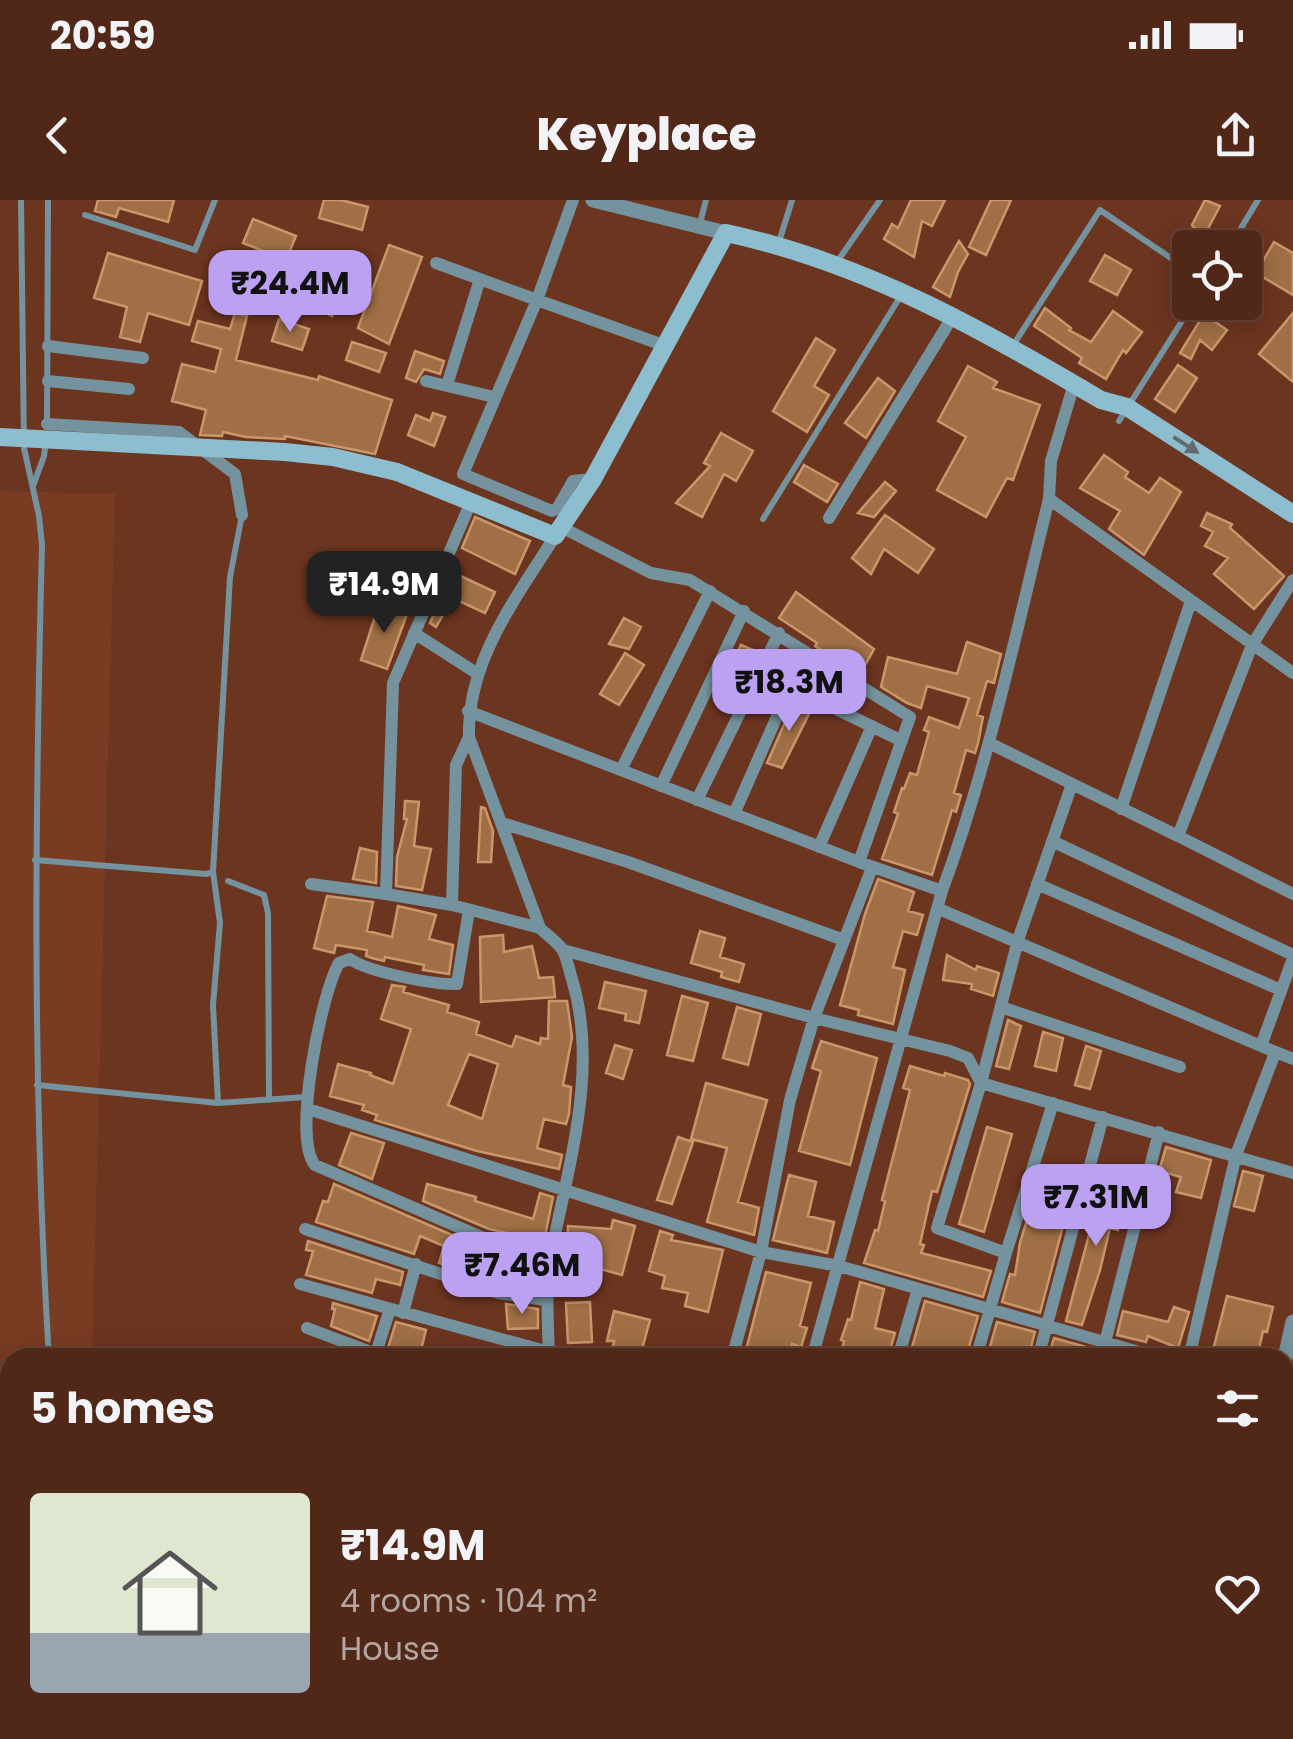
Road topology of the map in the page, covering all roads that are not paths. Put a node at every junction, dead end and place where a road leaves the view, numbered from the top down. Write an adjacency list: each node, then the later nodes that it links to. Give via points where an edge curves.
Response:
1 (21, 200): 37 (lane, via 24,448)
2 (48, 200): 24 (lane)
3 (215, 200): 10 (lane, via 191,250)
4 (573, 200): 20 (street)
5 (593, 200): 11 (street)
6 (706, 200): 11 (lane)
7 (792, 200): 14 (lane)
8 (880, 200): 17 (lane)
9 (1258, 200): 12 (lane)
10 (85, 215)
11 (700, 226): 13 (street)
12 (1240, 230)
13 (726, 233): 14 (main road); 23 (main road)
14 (778, 244): 17 (main road)
15 (1172, 259): 25 (lane, via 1100,210)
16 (436, 263): 18 (street)
17 (836, 263): 19 (main road)
18 (480, 280): 20 (street); 30 (street)
19 (904, 292): 21 (main road); 43 (lane)
20 (536, 300): 23 (street); 32 (street)
21 (953, 316): 25 (main road); 42 (street)
22 (1183, 320): 33 (lane)
23 (664, 344): 36 (main road)
24 (48, 346): 26 (street); 27 (lane)
25 (1011, 350): 29 (main road)
26 (142, 358)
27 (48, 381): 31 (street); 34 (lane)
28 (426, 381): 30 (street)
29 (1074, 384): 33 (main road); 38 (street, via 1051,461)
30 (446, 385): 32 (street)
31 (128, 388)
32 (494, 397): 36 (street, via 464,476 552,511 573,481)
33 (1123, 414): 40 (main road, one-way to 40)
34 (48, 424): 37 (lane); 41 (street, via 179,432 235,474)
35 (0, 437): 39 (main road, bridge, via 333,457 397,472)
36 (593, 480): 44 (main road)
37 (32, 486): 71 (lane, via 42,545)
38 (1048, 500): 47 (street); 60 (street)
39 (471, 502): 44 (main road); 50 (street)
40 (1292, 511)
41 (242, 515): 73 (lane, via 230,577)
42 (829, 518)
43 (763, 519)
44 (559, 532): 46 (street); 54 (street, via 485,650)
45 (1293, 580): 51 (street)
46 (710, 591): 48 (street); 61 (street)
47 (1191, 600): 51 (street); 65 (street)
48 (744, 612): 49 (street); 63 (street)
49 (779, 633): 52 (street); 59 (street, via 910,717)
50 (414, 634): 54 (street); 78 (street, via 393,683)
51 (1252, 645): 53 (street); 68 (street)
52 (760, 672): 55 (street); 64 (street)
53 (1293, 673)
54 (478, 674): 56 (street)
55 (790, 686): 57 (street); 66 (street)
56 (468, 711): 58 (street); 61 (street)
57 (872, 726): 59 (street); 70 (street)
58 (469, 737): 67 (street); 80 (street, via 456,764)
59 (902, 741): 72 (street)
60 (989, 743): 62 (street); 77 (street)
61 (621, 770): 63 (street)
62 (1072, 784): 65 (street); 69 (street)
63 (660, 786): 64 (street)
64 (696, 800): 66 (street)
65 (1121, 808): 68 (street)
66 (734, 814): 70 (street)
67 (502, 823): 83 (street); 84 (street)
68 (1178, 836): 79 (street)
69 (1052, 841): 76 (street); 87 (street)
70 (818, 846): 72 (street)
71 (35, 860): 73 (lane); 97 (lane)
72 (866, 865): 77 (street); 84 (street)
73 (213, 872): 99 (lane, via 220,922 212,1005)
74 (228, 881): 98 (lane, via 264,895 268,913)
75 (311, 884): 78 (street)
76 (1037, 884): 85 (street); 88 (street)
77 (942, 890): 81 (street)
78 (386, 894): 80 (street)
79 (1293, 894)
80 (452, 905): 82 (street)
81 (939, 908): 85 (street); 91 (street)
82 (469, 910): 83 (street); 100 (street, via 458,984 350,958 339,963 322,1015)
83 (540, 928): 86 (street)
84 (844, 940): 90 (street)
85 (1018, 940): 89 (street); 92 (street)
86 (563, 950): 90 (street); 106 (street, via 583,1032)
87 (1293, 957): 88 (street)
88 (1281, 990): 92 (street)
89 (1000, 1007): 95 (street); 96 (street)
90 (814, 1018): 91 (street); 108 (street, via 790,1100)
91 (903, 1039): 96 (street, via 968,1058); 112 (street)
92 (1261, 1046): 93 (street)
93 (1275, 1053): 94 (street); 104 (street)
94 (1293, 1059)
95 (1180, 1068)
96 (982, 1083): 101 (street); 110 (street, via 937,1228)
97 (37, 1084): 99 (lane); 122 (lane)
98 (268, 1100): 99 (lane); 100 (lane)
99 (218, 1103)
100 (308, 1103): 106 (street); 109 (street, via 308,1149 315,1165 486,1239)
101 (1053, 1103): 102 (street); 110 (street)
102 (1103, 1117): 103 (street); 119 (street)
103 (1159, 1132): 104 (street); 121 (street)
104 (1236, 1155): 105 (street); 134 (street)
105 (1293, 1174)
106 (567, 1191): 108 (street); 109 (street)
107 (305, 1229): 111 (street)
108 (761, 1252): 112 (street); 127 (street)
109 (551, 1253): 115 (street)
110 (1006, 1253): 116 (street)
111 (416, 1264): 115 (street, via 498,1293); 117 (street)
112 (839, 1266): 114 (street); 128 (street)
113 (300, 1284): 117 (street)
114 (918, 1289): 116 (street); 129 (street)
115 (546, 1300): 126 (street)
116 (992, 1310): 119 (street); 130 (street)
117 (396, 1311): 124 (street); 125 (street)
118 (1293, 1322): 135 (street)
119 (1049, 1324): 121 (street); 131 (street)
120 (307, 1328): 123 (street)
121 (1106, 1343): 132 (street); 133 (street)
122 (50, 1348)
123 (362, 1348)
124 (383, 1348)
125 (525, 1348)
126 (549, 1348)
127 (735, 1348)
128 (815, 1348)
129 (901, 1348)
130 (979, 1348)
131 (1041, 1348)
132 (1105, 1348)
133 (1124, 1348)
134 (1191, 1348)
135 (1286, 1348)

